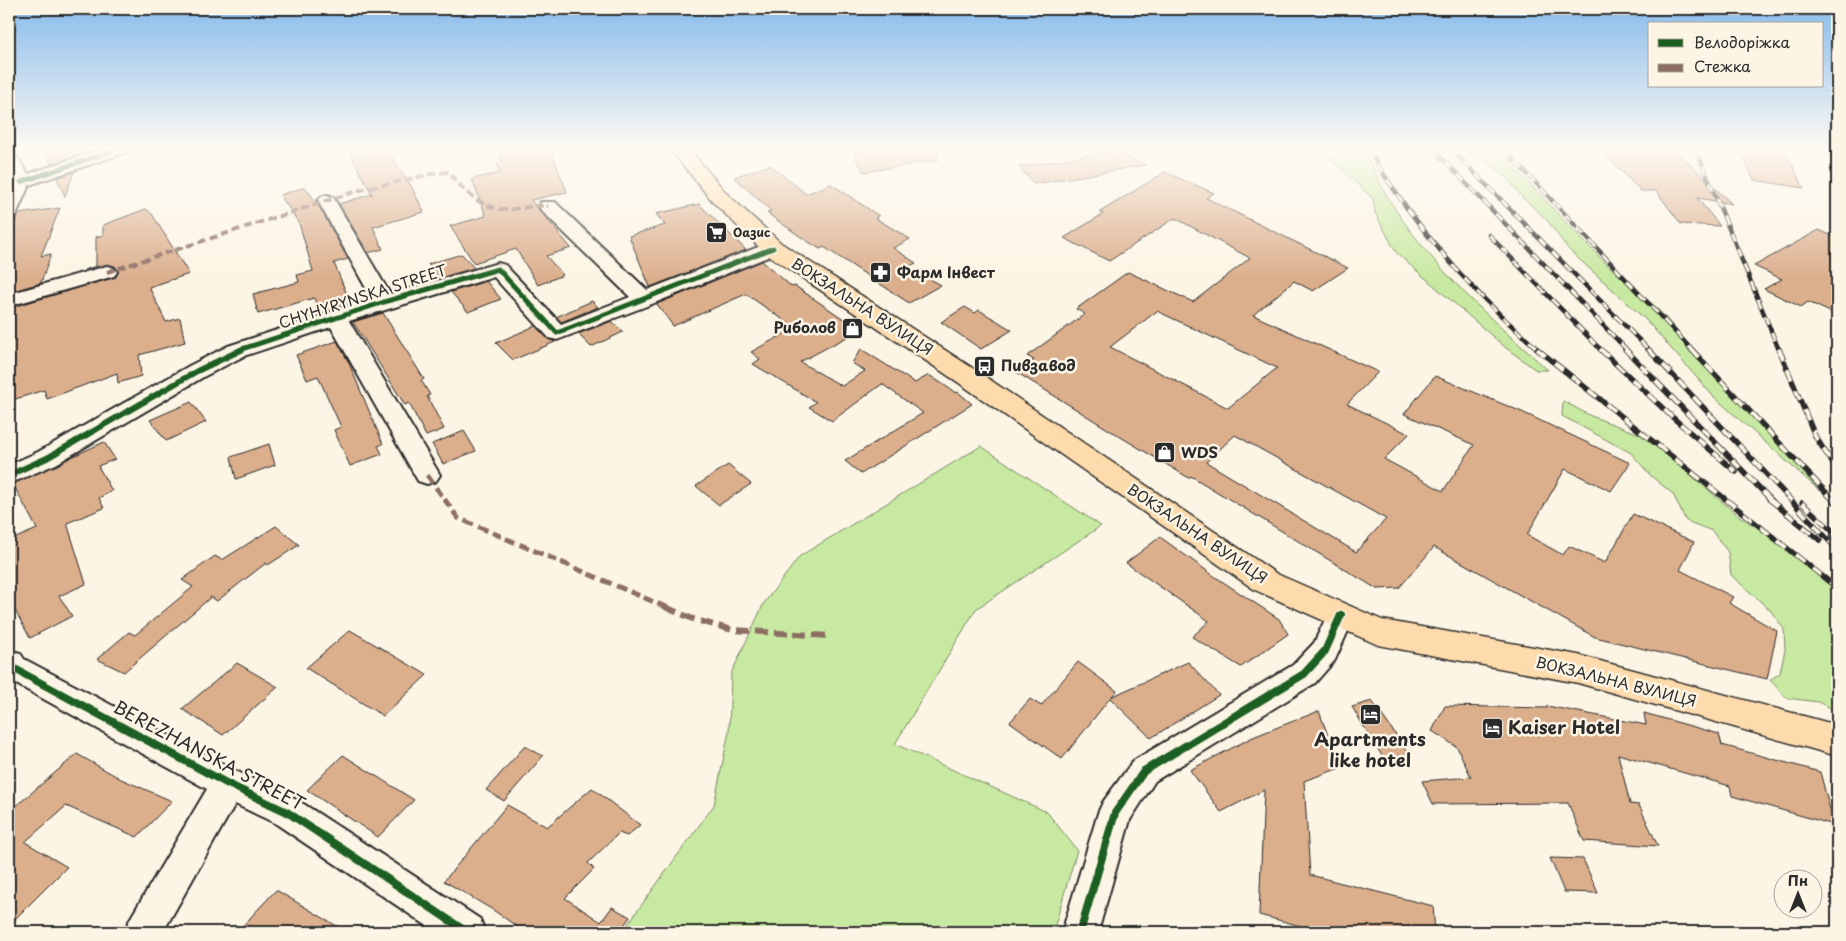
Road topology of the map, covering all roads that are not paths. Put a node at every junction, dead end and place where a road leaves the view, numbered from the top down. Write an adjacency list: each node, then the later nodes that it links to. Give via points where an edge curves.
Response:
1 (16, 193): 5 (street)
2 (716, 193): 6 (main road, ВОКЗАЛЬНА ВУЛИЦЯ)
3 (326, 201): 10 (street)
4 (548, 206): 9 (street)
5 (9, 211)
6 (773, 248): 9 (street, CHYHYRYNSKA STREET); 14 (main road, ВОКЗАЛЬНА ВУЛИЦЯ, via 976,382 1266,582)
7 (107, 272): 8 (street)
8 (9, 300)
9 (645, 300): 10 (street, CHYHYRYNSKA STREET, via 557,333 498,268)
10 (384, 302): 11 (street, CHYHYRYNSKA STREET)
11 (337, 319): 12 (street, CHYHYRYNSKA STREET, via 236,351 197,370 47,458); 13 (street)
12 (9, 474)
13 (427, 475)
14 (1341, 615): 16 (main road, ВОКЗАЛЬНА ВУЛИЦЯ, via 1378,632 1578,669); 20 (street, via 1325,651 1304,674 1144,770 1115,813)
15 (9, 662): 17 (street, BEREZHANSKA STREET, via 13,668)
16 (1837, 741)
17 (228, 784): 18 (street); 19 (street, BEREZHANSKA STREET, via 287,812)
18 (142, 932)
19 (467, 932)
20 (1080, 932)

